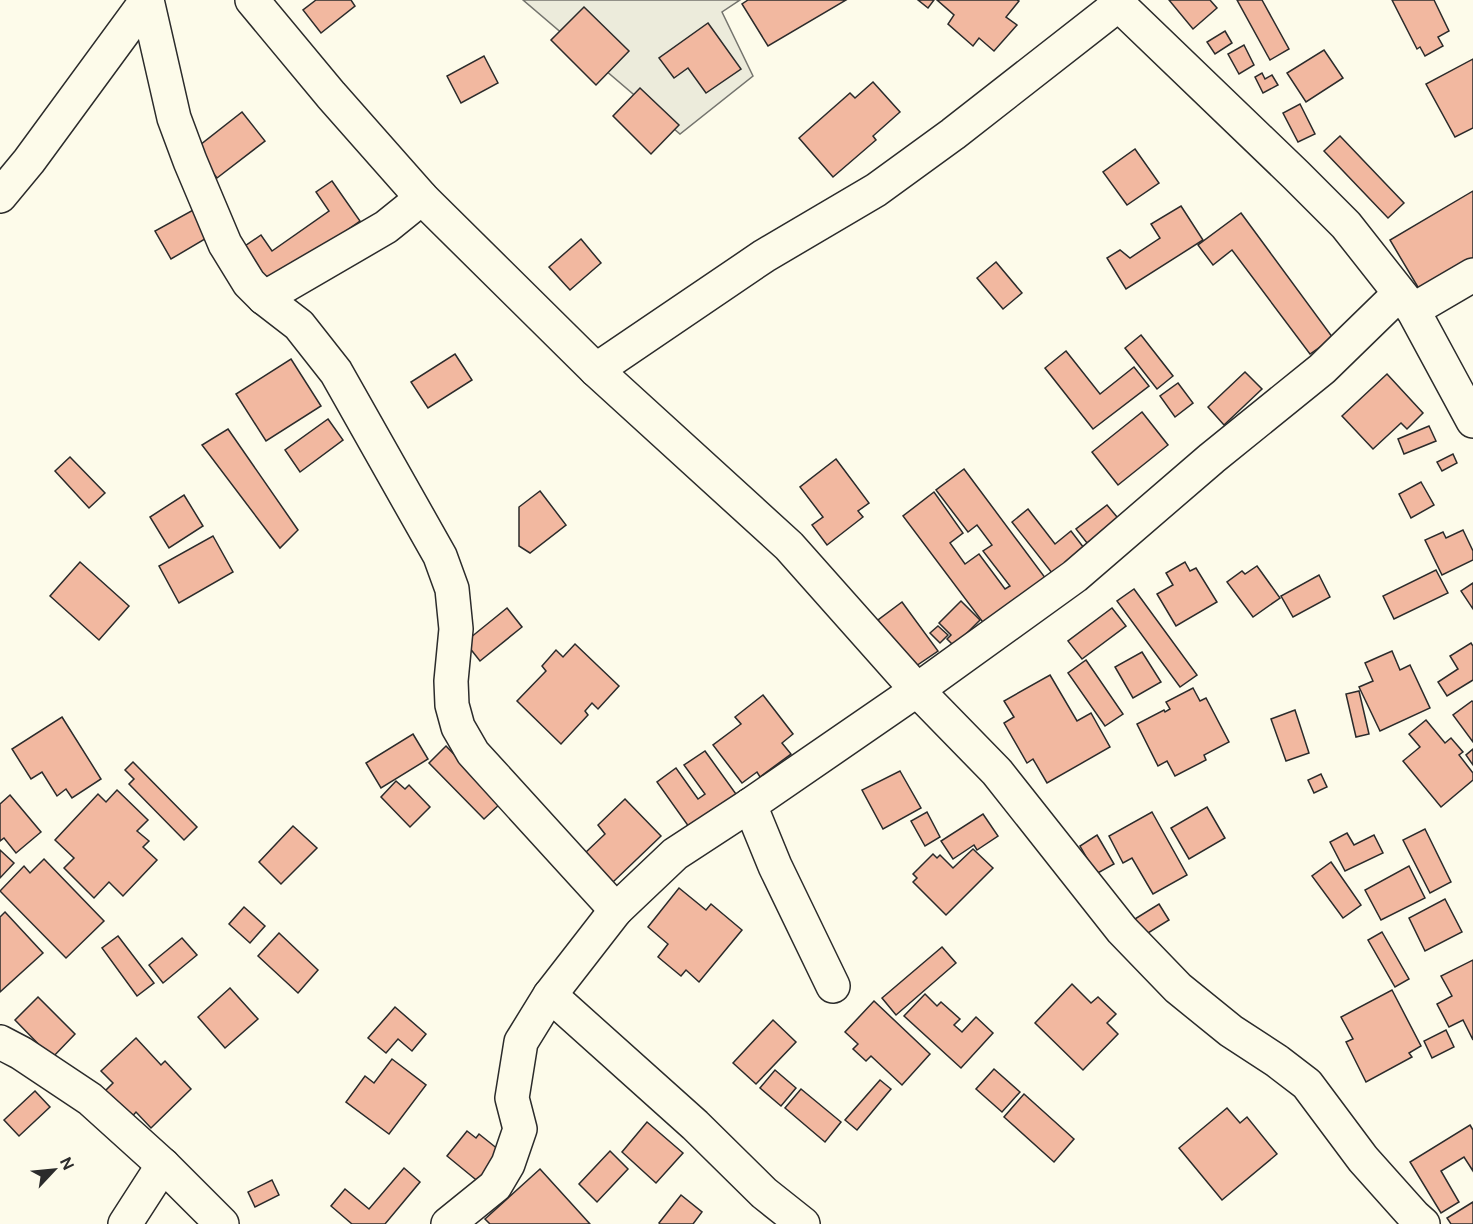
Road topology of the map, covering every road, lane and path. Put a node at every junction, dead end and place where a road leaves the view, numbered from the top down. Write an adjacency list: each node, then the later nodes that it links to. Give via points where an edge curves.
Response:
1 (147, 0): 4 (street); 7 (street, via 174,118 190,161 231,255)
2 (252, 0): 5 (street)
3 (1116, 2): 8 (street, via 1346,225); 9 (street, via 953,134 876,190 765,256)
4 (0, 196)
5 (422, 198): 7 (street, via 386,227); 9 (street)
6 (1473, 275): 8 (street)
7 (264, 298): 13 (street, via 298,325 336,372 440,556 452,590 456,629 452,705 458,727 473,753)
8 (1406, 302): 10 (street); 11 (street, via 1212,458 1075,576)
9 (596, 370): 11 (street, via 789,546)
10 (1473, 421)
11 (917, 690): 12 (street); 22 (street, via 997,772 1122,930 1178,988 1307,1084 1363,1159)
12 (750, 805): 13 (street, via 675,855); 14 (street)
13 (616, 910): 15 (street)
14 (833, 986)
15 (550, 995): 20 (street, via 521,1042 512,1098 520,1129 508,1164 495,1186); 21 (street, via 695,1125 764,1193)
16 (0, 1041): 17 (street, via 90,1099)
17 (163, 1165): 18 (street); 19 (street)
18 (125, 1224)
19 (222, 1224)
20 (448, 1224)
21 (803, 1224)
22 (1423, 1224)

